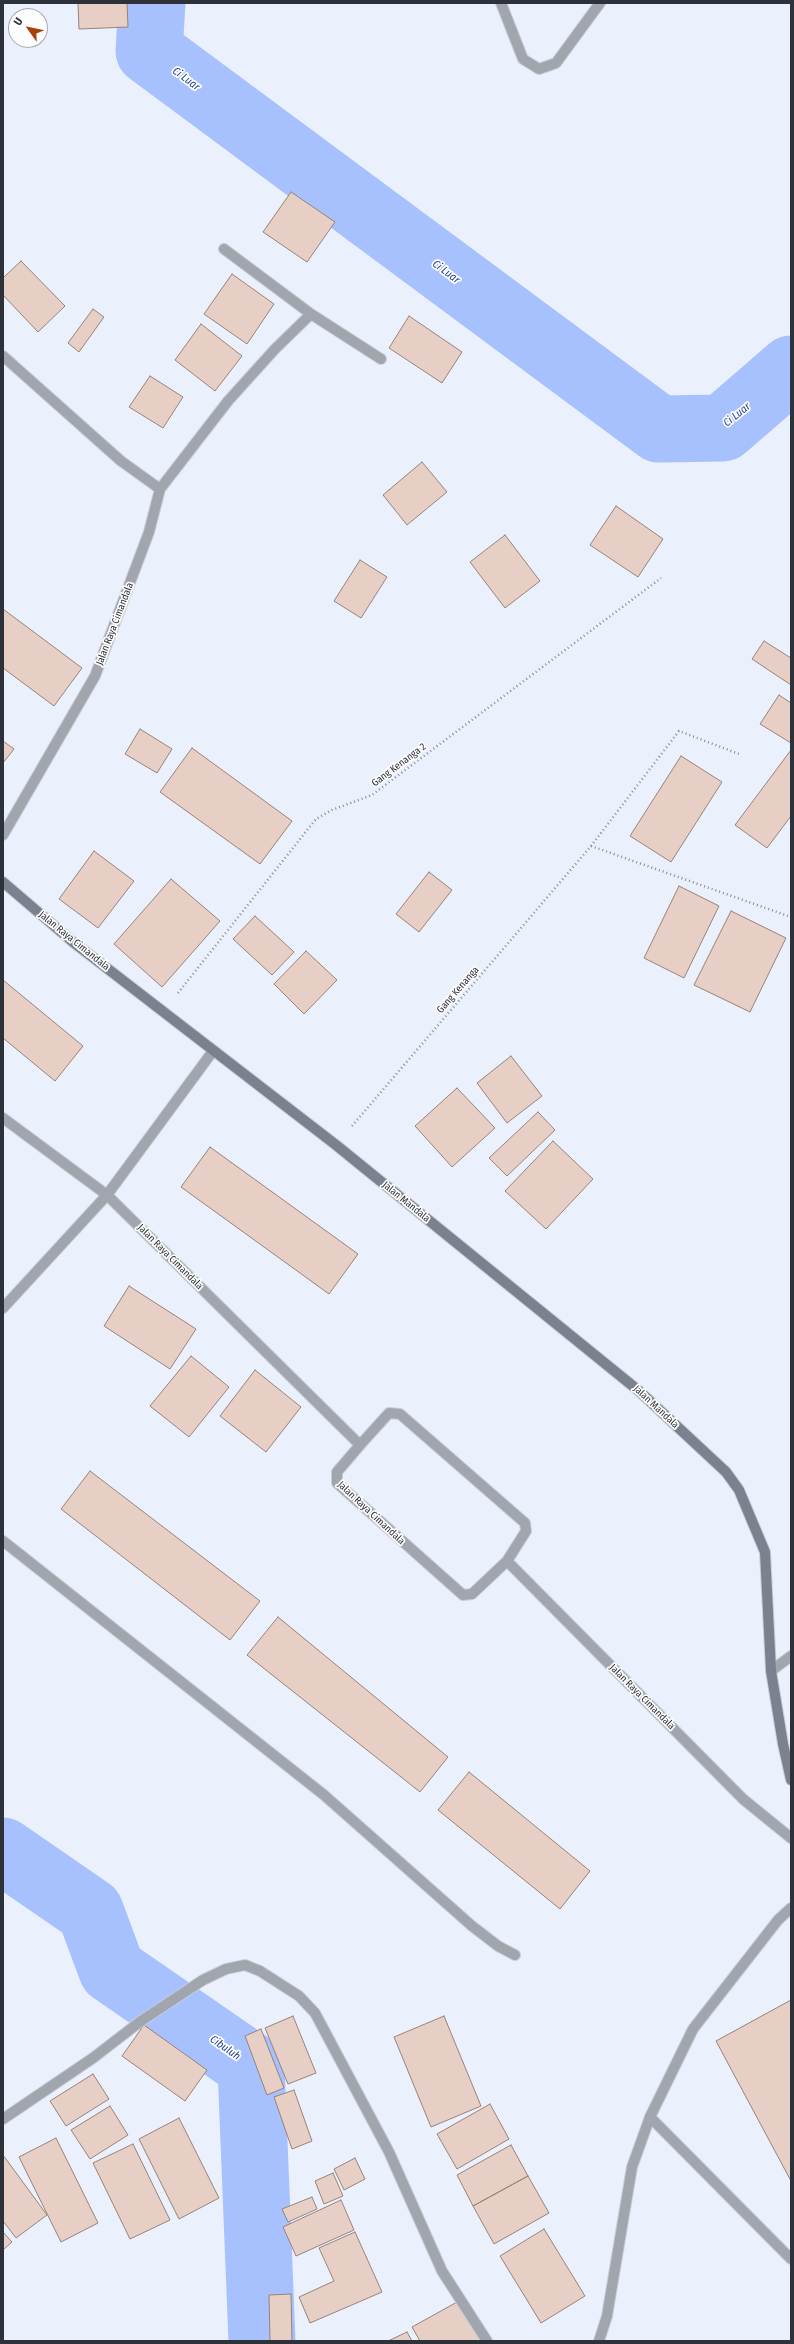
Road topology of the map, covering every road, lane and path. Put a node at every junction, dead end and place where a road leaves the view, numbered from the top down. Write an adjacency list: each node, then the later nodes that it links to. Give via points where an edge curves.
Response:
1 (501, 3): 2 (street, via 523,59 539,69 556,64)
2 (600, 3)
3 (224, 249): 4 (street)
4 (311, 314): 6 (street); 7 (street, Jalan Raya Cimandala, via 228,401)
5 (3, 356): 7 (street, via 121,461)
6 (381, 359)
7 (160, 488): 10 (street, Jalan Raya Cimandala, via 149,532 95,676)
8 (661, 578): 14 (path, Gang Kenanga 2, via 372,795 316,819)
9 (739, 754): 11 (path, Gang Kenanga, via 680,731)
10 (3, 834)
11 (591, 846): 13 (path); 17 (path, Gang Kenanga)
12 (3, 882): 14 (street, Jalan Raya Cimandala, via 73,942)
13 (791, 917)
14 (163, 1012): 15 (street, Jalan Raya Cimandala)
15 (213, 1051): 17 (street, Jalan Raya Cimandala); 18 (street)
16 (3, 1118): 18 (street, Jalan Raya Cimandala)
17 (336, 1144): 24 (street, Jalan Mandala, via 639,1391 726,1472 739,1490 765,1552)
18 (107, 1195): 19 (street); 20 (street, Jalan Raya Cimandala)
19 (3, 1308)
20 (360, 1445): 22 (street, via 389,1413 400,1414 525,1523 526,1531); 22 (street, Jalan Raya Cimandala, via 337,1472 337,1484 458,1591 468,1596 472,1594)
21 (3, 1541): 28 (street, via 324,1795 472,1926 498,1946)
22 (506, 1561): 26 (street, Jalan Raya Cimandala, via 743,1799)
23 (791, 1656): 24 (street)
24 (772, 1671): 25 (street, Jalan Mandala)
25 (791, 1780)
26 (791, 1838)
27 (791, 1908): 29 (street, via 778,1920 694,2028)
28 (515, 1955)
29 (650, 2117): 31 (street); 33 (street, via 632,2167 607,2316)
30 (3, 2119): 32 (street, via 93,2058 141,2020 177,1996 220,1972 245,1965 260,1971 299,1996 315,2013 390,2152 442,2272)
31 (791, 2259)
32 (487, 2341)
33 (599, 2341)

